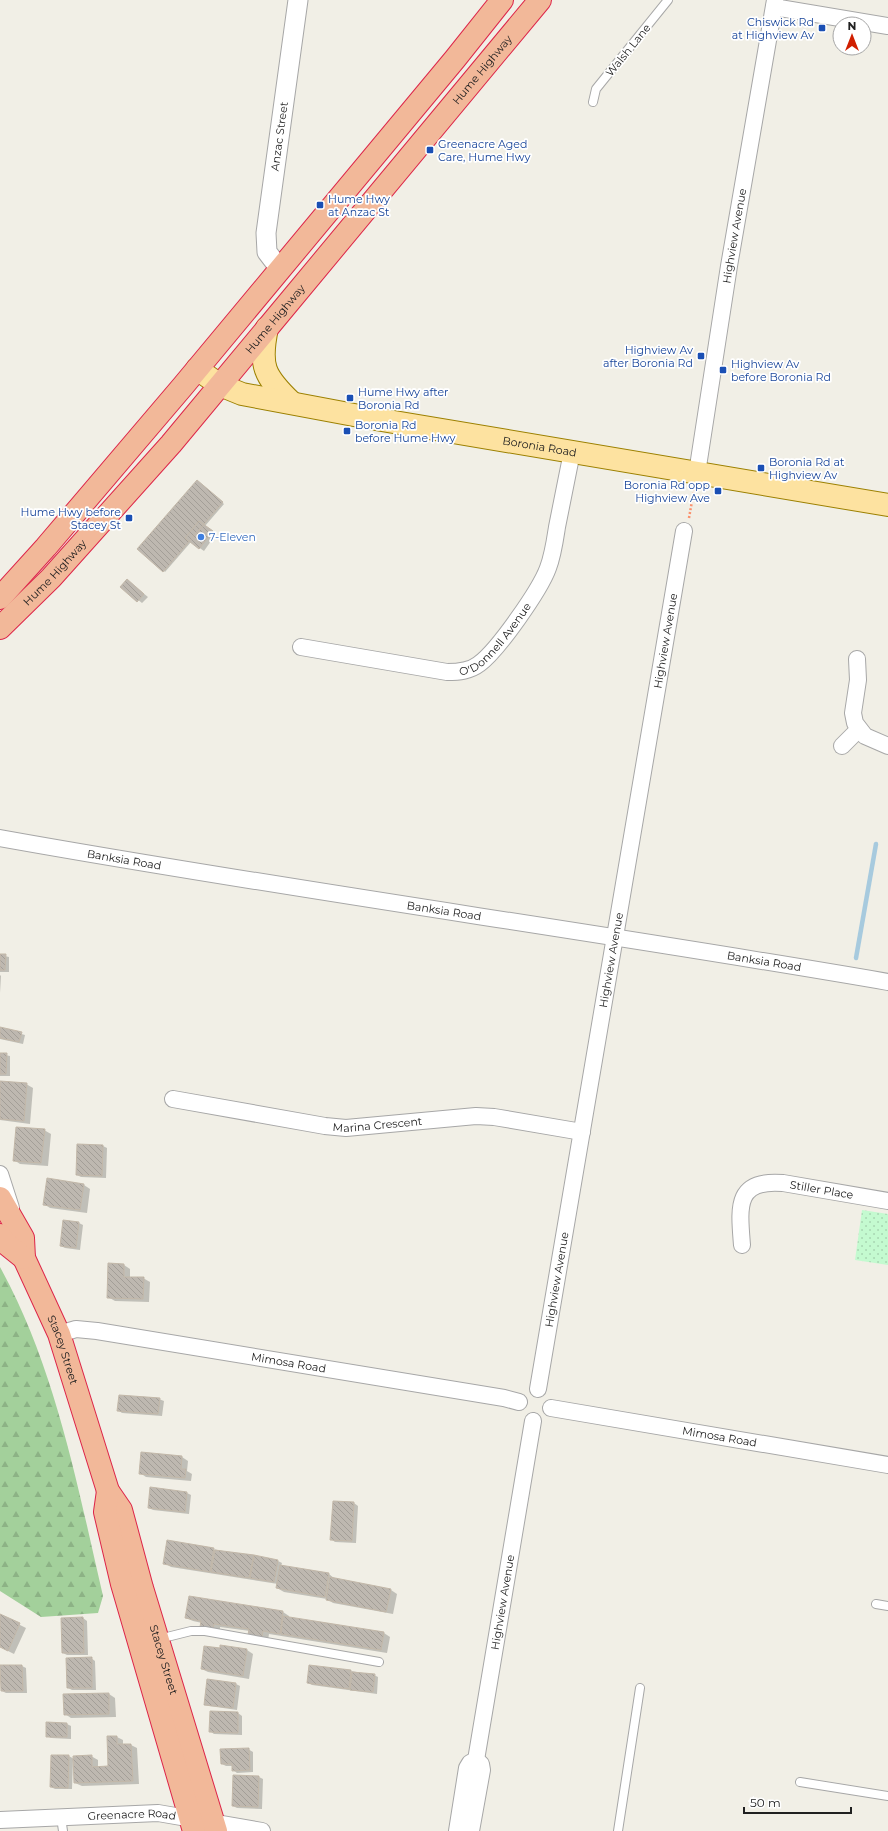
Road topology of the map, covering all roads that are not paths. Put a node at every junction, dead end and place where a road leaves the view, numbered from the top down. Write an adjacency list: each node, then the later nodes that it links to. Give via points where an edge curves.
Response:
1 (298, 0): 8 (street, Anzac Street, via 266,233 267,252)
2 (502, 0): 8 (highway, Hume Highway)
3 (540, 0): 9 (highway, Hume Highway)
4 (668, 0): 7 (lane, Walsh Lane, via 596,89)
5 (774, 3): 6 (street); 14 (street, Highview Avenue)
6 (888, 26)
7 (593, 102)
8 (280, 269): 10 (highway, Hume Highway)
9 (267, 328): 11 (highway, Hume Highway); 12 (main road, via 263,351 265,368 273,385)
10 (197, 369): 11 (main road, Boronia Road); 18 (highway, Hume Highway, via 51,542)
11 (220, 385): 12 (main road, Boronia Road, via 242,394); 17 (highway, Hume Highway, via 171,444)
12 (291, 402): 13 (main road, Boronia Road)
13 (572, 452): 14 (main road, Boronia Road); 21 (street, O'Donnell Avenue, via 550,561 542,583 516,622 479,665 461,672 447,672)
14 (697, 473): 15 (main road, Boronia Road)
15 (888, 506)
16 (684, 531): 27 (street, Highview Avenue)
17 (51, 578): 19 (highway, Hume Highway); 20 (highway)
18 (0, 598)
19 (0, 628)
20 (0, 644)
21 (301, 647)
22 (857, 659): 23 (street, via 858,680 853,713)
23 (858, 730): 24 (street); 25 (street)
24 (842, 746)
25 (888, 746)
26 (0, 838): 27 (street, Banksia Road)
27 (615, 938): 28 (street, Banksia Road); 30 (street, Highview Avenue)
28 (888, 982)
29 (173, 1099): 30 (street, Marina Crescent, via 346,1128 476,1116)
30 (582, 1132): 37 (street, Highview Avenue)
31 (0, 1174): 34 (street, Stacey Street)
32 (0, 1198): 34 (highway, Stacey Street)
33 (888, 1201): 35 (street, Stiller Place, via 753,1179 742,1206)
34 (8, 1230): 36 (highway, Stacey Street, via 23,1238 24,1258)
35 (742, 1245)
36 (59, 1334): 38 (street, Mimosa Road, via 76,1329 97,1331); 42 (highway, Stacey Street)
37 (538, 1389): 38 (street, via 528,1391); 39 (street, via 549,1396)
38 (519, 1402): 40 (street, via 522,1415)
39 (551, 1408): 40 (street, via 545,1418); 41 (street, Mimosa Road)
40 (533, 1421): 48 (street, Highview Avenue)
41 (888, 1465)
42 (108, 1491): 45 (highway, Stacey Street, via 121,1510); 53 (highway, Stacey Street, via 105,1512 122,1584)
43 (876, 1604): 44 (lane)
44 (888, 1606)
45 (158, 1640): 46 (lane, via 186,1632 205,1631); 54 (highway, Stacey Street)
46 (379, 1662)
47 (640, 1688): 58 (lane)
48 (476, 1760): 56 (street, Highview Avenue, via 467,1768); 57 (street, Highview Avenue, via 481,1764 482,1770)
49 (800, 1782): 50 (lane)
50 (888, 1796)
51 (0, 1820): 52 (street, Greenacre Road)
52 (62, 1824): 53 (street, Greenacre Road, via 158,1813)
53 (192, 1824): 54 (street, Greenacre Road)
54 (214, 1826): 55 (street, Greenacre Road)
55 (262, 1831)
56 (457, 1831)
57 (472, 1831)
58 (618, 1831)

